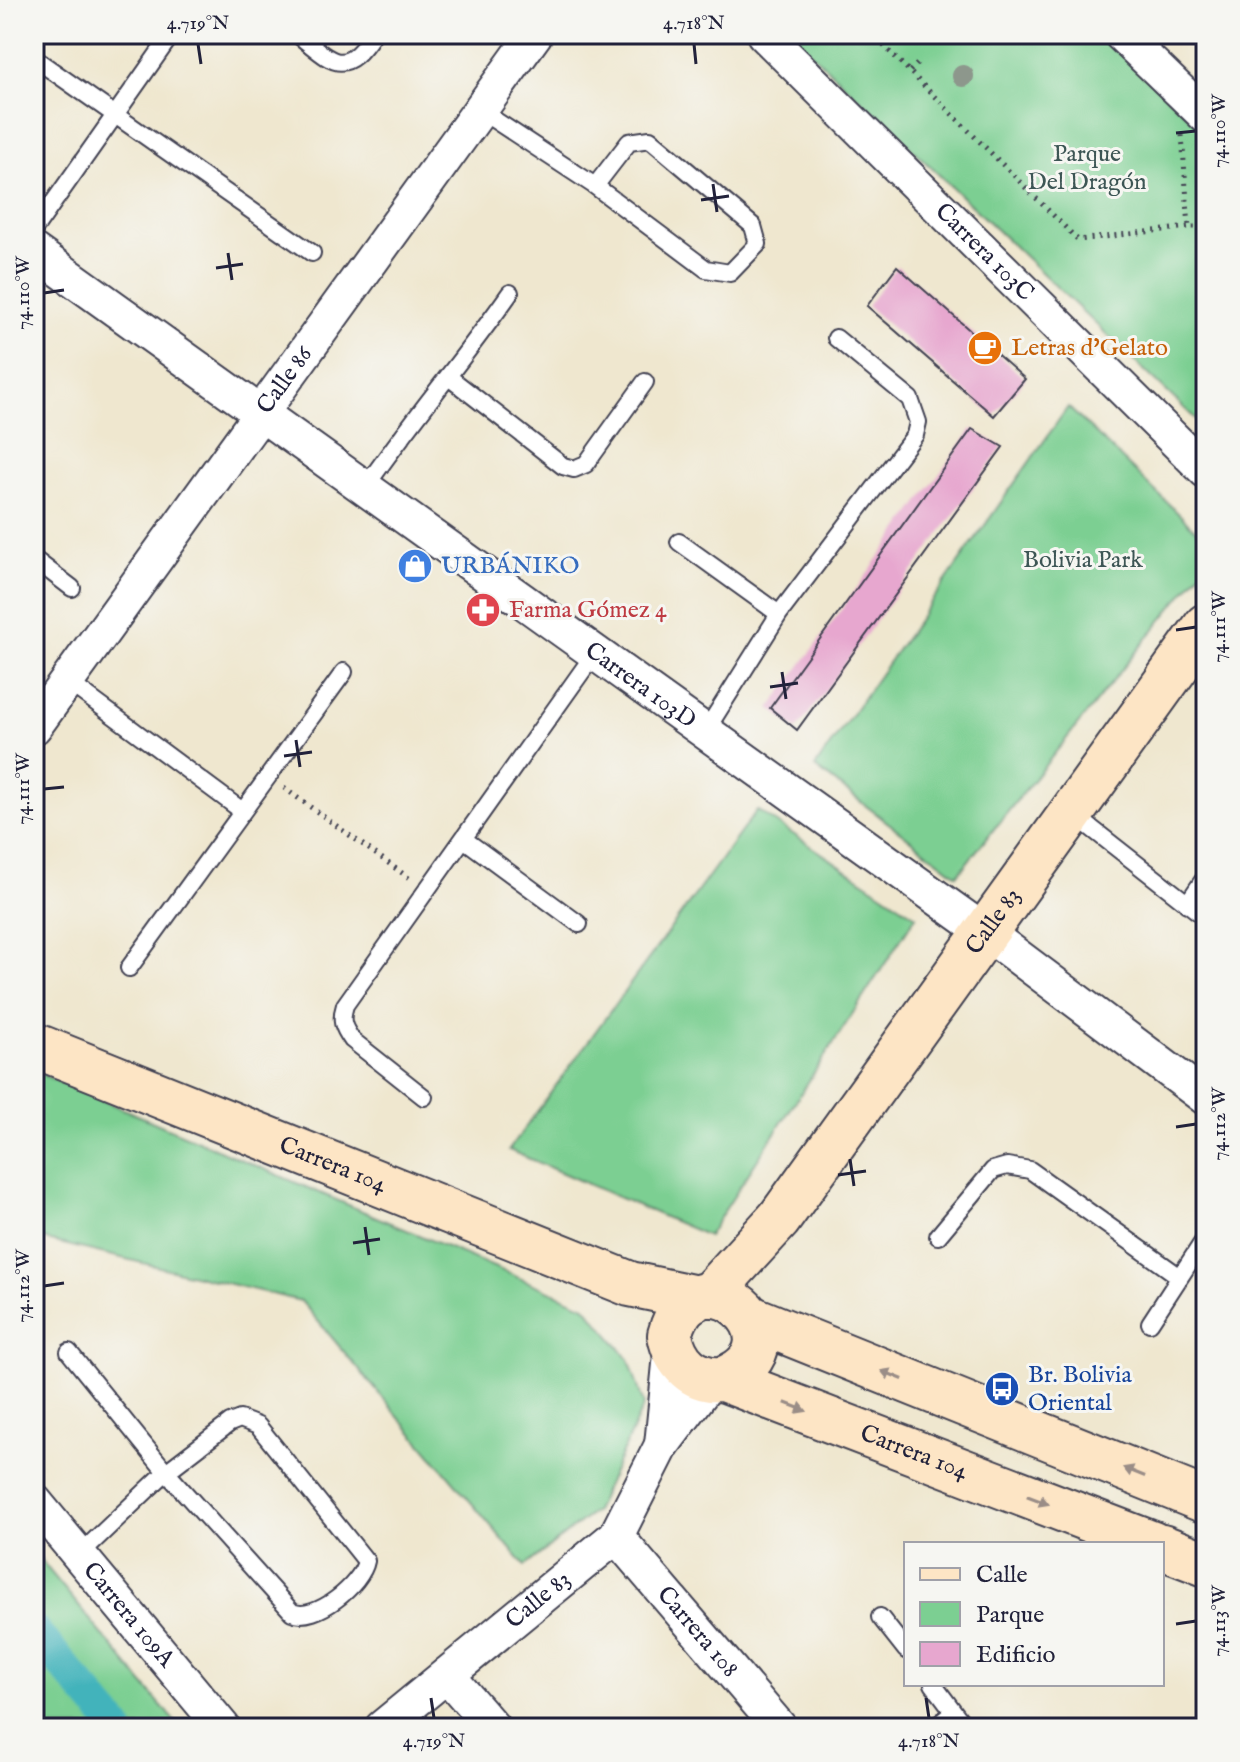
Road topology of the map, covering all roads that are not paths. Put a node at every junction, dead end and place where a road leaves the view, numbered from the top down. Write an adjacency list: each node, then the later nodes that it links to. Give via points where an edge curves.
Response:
1 (172, 34): 9 (lane)
2 (297, 34): 3 (lane, via 335,63 348,63)
3 (373, 34)
4 (535, 34): 8 (street, Calle 86)
5 (764, 34): 20 (street, Carrera 103C)
6 (1121, 34): 10 (street)
7 (34, 58): 9 (lane)
8 (481, 111): 11 (lane); 19 (street, Calle 86)
9 (114, 114): 12 (lane); 14 (lane)
10 (1206, 116)
11 (595, 186): 11 (lane, via 717,273 730,273 758,244 753,226 650,139 629,142)
12 (34, 230)
13 (34, 251): 19 (street, Carrera 103D)
14 (312, 253)
15 (510, 293): 17 (lane)
16 (836, 338): 25 (lane, via 910,399 918,422 915,435)
17 (450, 378): 18 (lane, via 563,466 574,469 586,464); 21 (lane)
18 (645, 382)
19 (261, 415): 21 (street, Carrera 103D); 29 (street, Calle 86)
20 (1206, 471)
21 (364, 489): 27 (street, Carrera 103D)
22 (679, 542): 25 (lane)
23 (34, 559): 24 (lane)
24 (72, 588)
25 (779, 614): 31 (lane)
26 (1206, 626): 33 (street, Calle 83)
27 (595, 653): 31 (street, Carrera 103D); 34 (lane)
28 (344, 672): 32 (lane)
29 (67, 681): 30 (street, Calle 86); 32 (lane)
30 (34, 727)
31 (705, 732): 39 (street, Carrera 103D)
32 (241, 810): 40 (lane)
33 (1071, 812): 36 (lane); 39 (street, Calle 83)
34 (465, 840): 38 (lane); 42 (lane, via 341,1017 352,1040)
35 (1206, 876): 36 (lane)
36 (1187, 904): 37 (lane)
37 (1206, 918)
38 (579, 924)
39 (985, 932): 43 (street, Carrera 103D); 47 (street, Calle 83)
40 (129, 968)
41 (34, 1045): 47 (street, Carrera 104)
42 (424, 1097)
43 (1206, 1098)
44 (938, 1236): 46 (lane, via 993,1170 1019,1166)
45 (1206, 1237): 46 (lane)
46 (1180, 1277): 48 (lane)
47 (708, 1315): 50 (street, Carrera 104, via 688,1370); 50 (street, via 756,1343 745,1367); 51 (street, Calle 83); 54 (street, Carrera 104, one-way to 47)
48 (1150, 1323)
49 (69, 1352): 52 (lane)
50 (717, 1380): 51 (street, Calle 83); 56 (street, Carrera 104, one-way to 56)
51 (662, 1445): 55 (street, Calle 83)
52 (166, 1472): 52 (lane, via 230,1423 248,1420 362,1553 364,1573 314,1612 292,1612); 58 (lane)
53 (34, 1501): 58 (street, Carrera 109A)
54 (1206, 1501)
55 (616, 1536): 62 (street, Calle 83); 68 (street, Carrera 108)
56 (1148, 1542)
57 (1164, 1548): 59 (street)
58 (79, 1555): 65 (street, Carrera 109A)
59 (1206, 1564)
60 (880, 1617): 61 (lane)
61 (904, 1647)
62 (447, 1675): 66 (street, Calle 83); 67 (street)
63 (934, 1686): 64 (lane)
64 (954, 1712): 69 (lane); 70 (lane)
65 (223, 1728)
66 (382, 1728)
67 (493, 1728)
68 (780, 1728)
69 (934, 1728)
70 (966, 1728)

